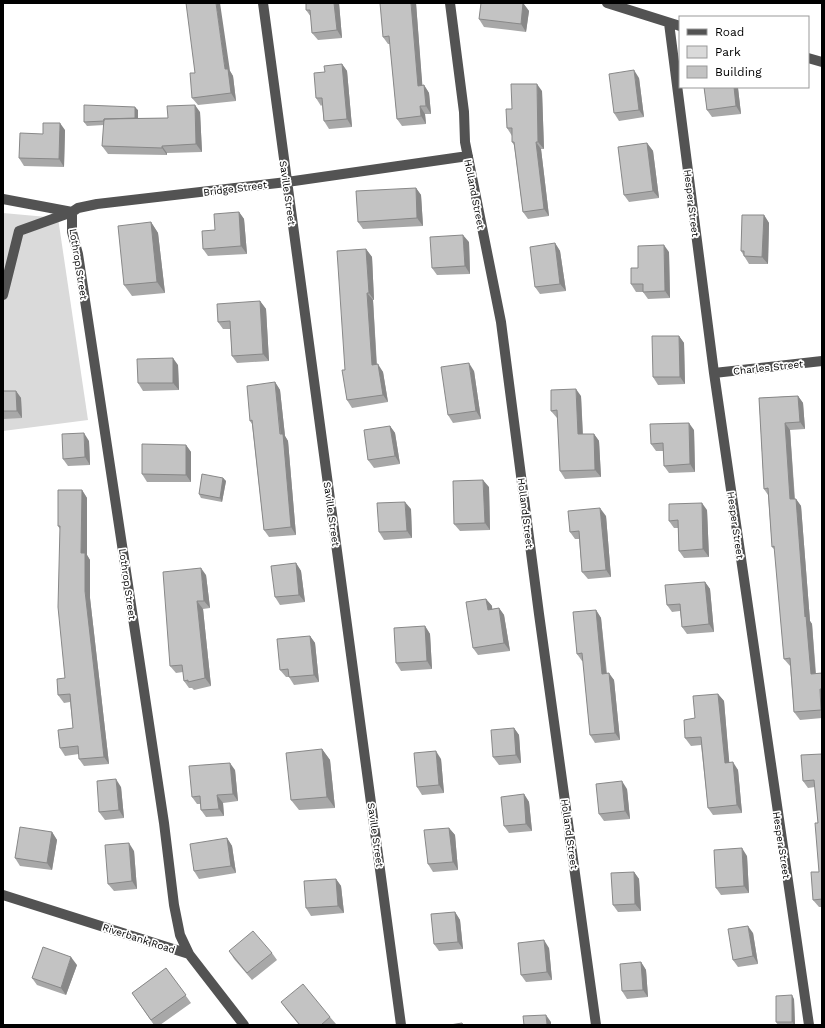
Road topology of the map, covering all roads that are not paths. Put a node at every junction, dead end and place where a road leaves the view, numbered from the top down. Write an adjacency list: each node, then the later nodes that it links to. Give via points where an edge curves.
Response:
1 (263, 3): 9 (street, Saville Street)
2 (450, 3): 8 (street, Holland Street)
3 (607, 3): 4 (street)
4 (669, 23): 5 (street); 14 (street, Hesper Street)
5 (679, 26)
6 (809, 58): 7 (street)
7 (822, 62)
8 (468, 156): 9 (street, Bridge Street); 19 (street, Holland Street, via 501,322)
9 (287, 182): 11 (street, Bridge Street, via 97,204); 18 (street, Saville Street)
10 (3, 200): 11 (street, Bridge Street)
11 (72, 212): 12 (street, via 19,231); 16 (street, Lothrop Street, via 72,232 78,254 118,510 174,905 180,935)
12 (3, 295)
13 (822, 361): 14 (street, Charles Street)
14 (714, 373): 20 (street, Hesper Street)
15 (3, 895): 16 (street, Riverbank Road)
16 (189, 954): 17 (street, Riverbank Road)
17 (244, 1025)
18 (402, 1025)
19 (596, 1025)
20 (809, 1025)

